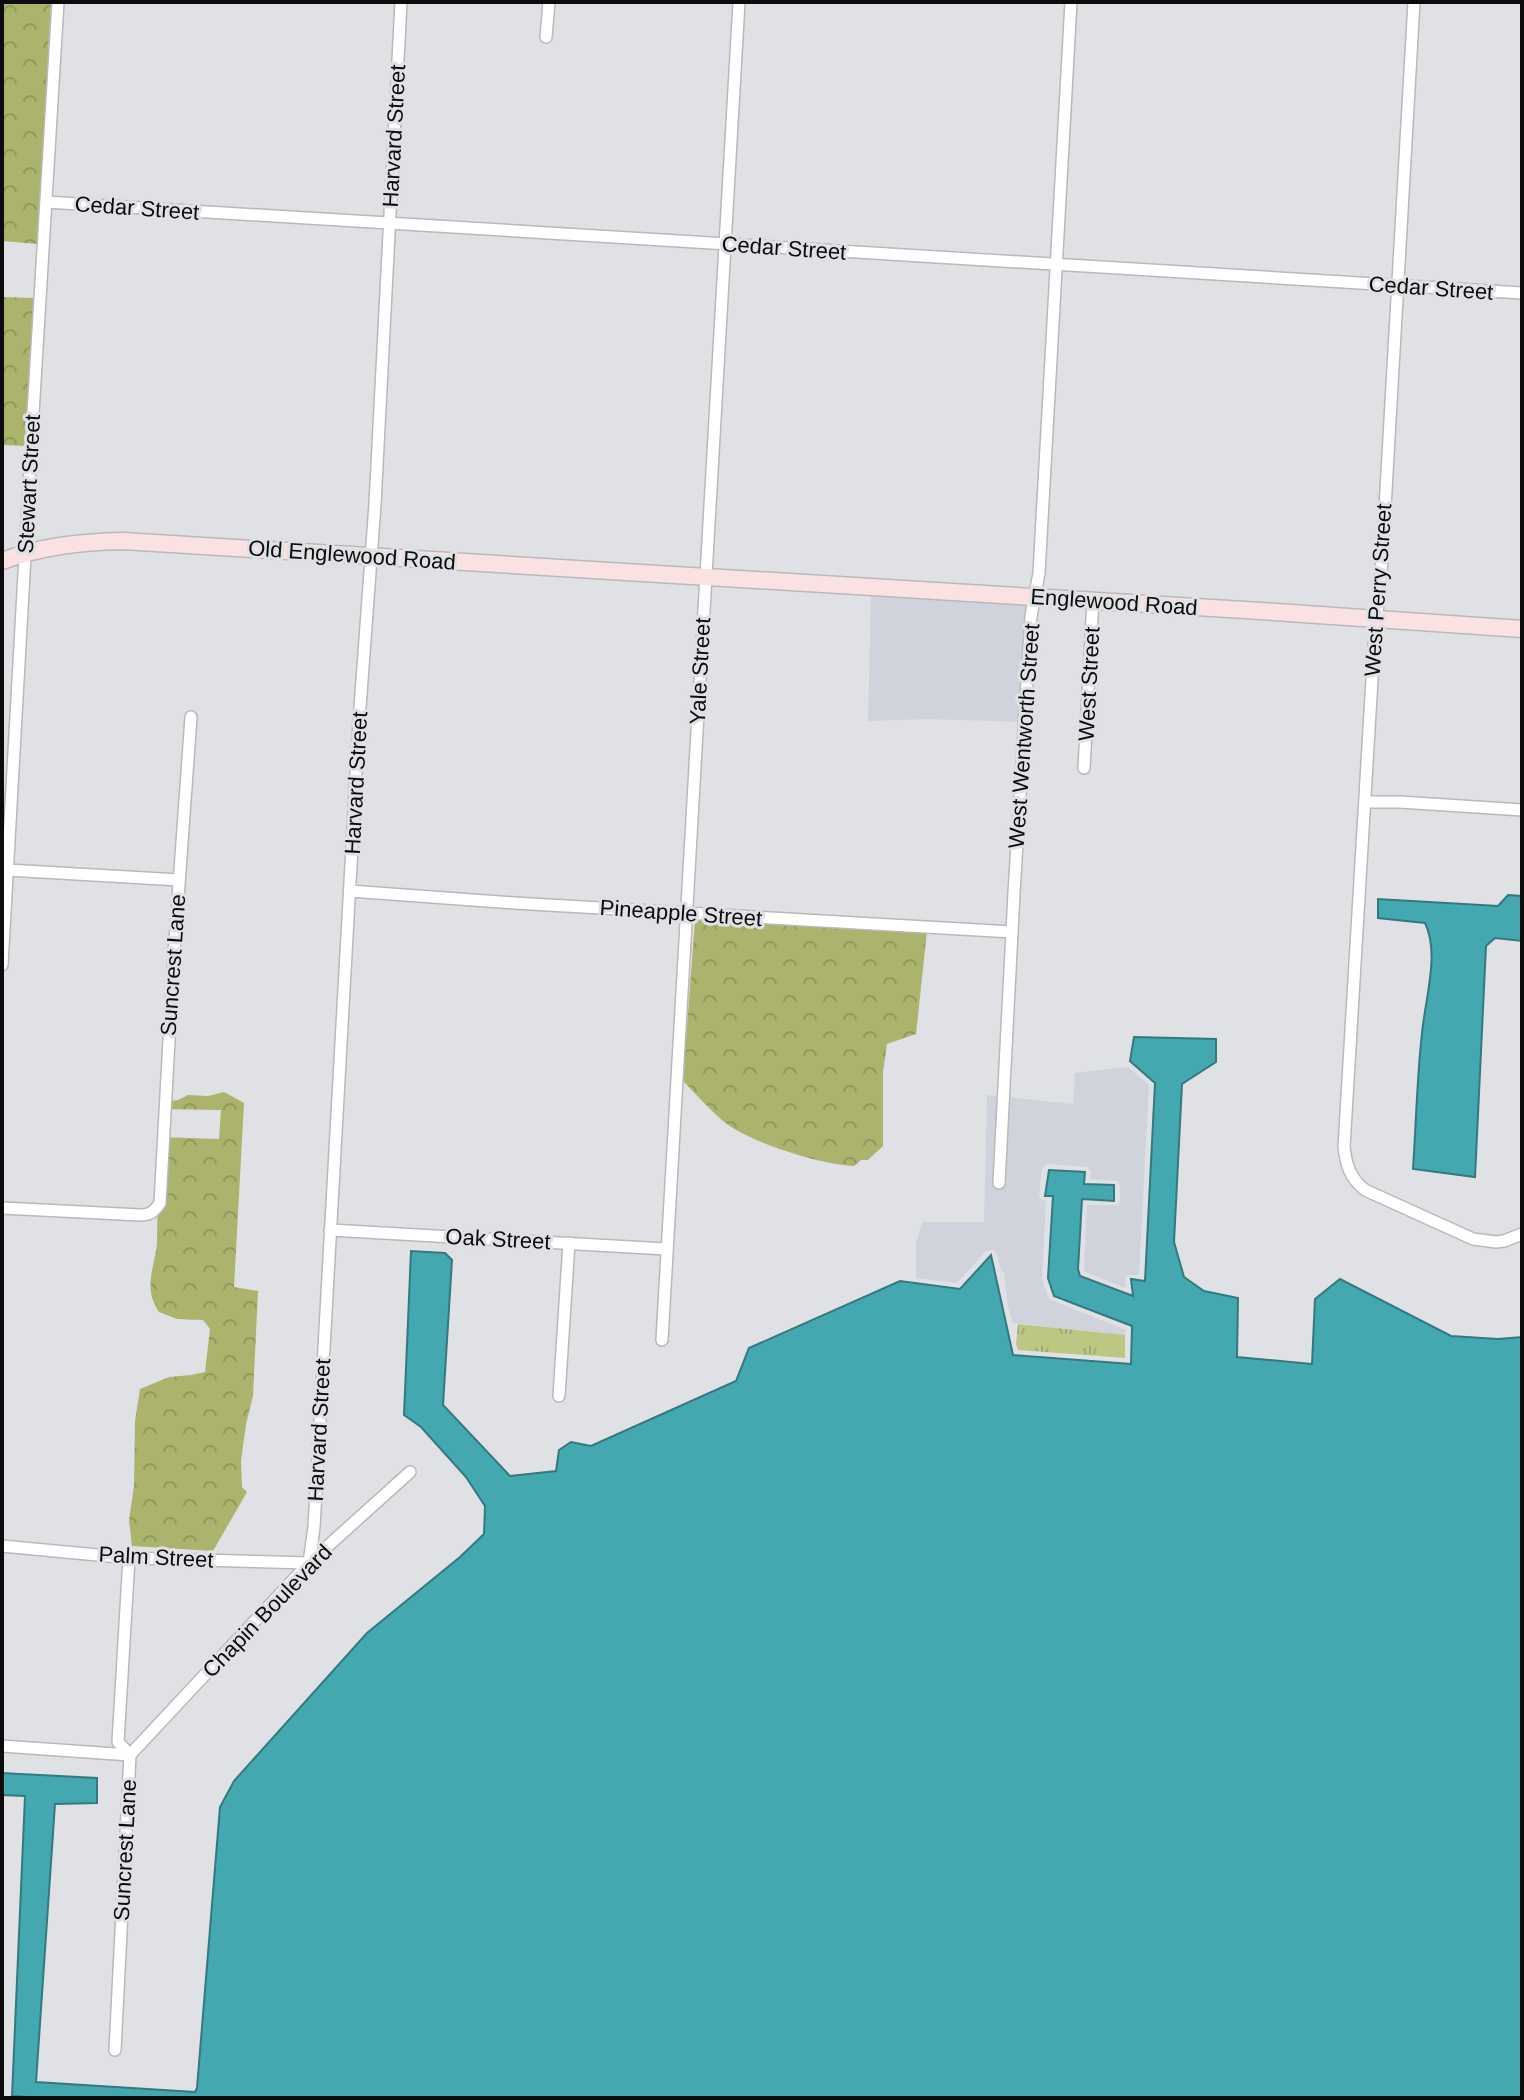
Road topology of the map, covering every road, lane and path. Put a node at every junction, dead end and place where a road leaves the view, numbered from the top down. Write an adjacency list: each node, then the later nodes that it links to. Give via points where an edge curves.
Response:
1 (58, 2): 8 (street, Stewart Street)
2 (401, 2): 9 (street, Harvard Street)
3 (549, 2): 7 (street)
4 (739, 2): 10 (street, Yale Street)
5 (1071, 2): 11 (street, West Wentworth Street)
6 (1414, 2): 12 (street, West Perry Street)
7 (546, 37)
8 (46, 202): 9 (street, Cedar Street); 14 (street, Stewart Street)
9 (390, 222): 10 (street, Cedar Street); 15 (street, Harvard Street)
10 (724, 244): 11 (street, Cedar Street); 17 (street, Yale Street)
11 (1057, 265): 12 (street, Cedar Street); 18 (street, West Wentworth Street)
12 (1396, 285): 13 (street, Cedar Street); 20 (street, West Perry Street)
13 (1522, 293)
14 (25, 552): 15 (street, Old Englewood Road, via 123,541); 16 (street, Old Englewood Road); 26 (street, Stewart Street)
15 (370, 556): 17 (street, Old Englewood Road); 28 (street, Harvard Street)
16 (2, 561)
17 (705, 577): 18 (street, Englewood Road); 29 (street, Yale Street)
18 (1035, 597): 19 (street, Englewood Road); 30 (street, West Wentworth Street)
19 (1093, 600): 20 (street, Englewood Road); 23 (street, West Street)
20 (1376, 618): 21 (street, Englewood Road); 24 (street, West Perry Street)
21 (1522, 629)
22 (191, 717): 27 (street, Suncrest Lane)
23 (1084, 768)
24 (1366, 802): 25 (street); 35 (street, West Perry Street, via 1345,1162 1365,1190 1473,1239 1496,1242)
25 (1522, 810)
26 (8, 870): 27 (street); 31 (street, Stewart Street)
27 (179, 880): 33 (street, Suncrest Lane, via 160,1203 148,1215)
28 (350, 891): 29 (street, Pineapple Street); 34 (street, Harvard Street)
29 (687, 913): 30 (street, Pineapple Street); 37 (street, Yale Street)
30 (1012, 932): 32 (street, West Wentworth Street)
31 (2, 965)
32 (999, 1183)
33 (2, 1208)
34 (330, 1230): 36 (street, Oak Street); 43 (street, Harvard Street)
35 (1522, 1234)
36 (569, 1243): 37 (street, Oak Street); 39 (street)
37 (666, 1249): 38 (street, Yale Street)
38 (662, 1340)
39 (559, 1396)
40 (410, 1472): 43 (street, Chapin Boulevard)
41 (2, 1546): 42 (street, Palm Street)
42 (129, 1558): 43 (street, Palm Street); 45 (street, Suncrest Lane, via 118,1742)
43 (309, 1563): 45 (street, Chapin Boulevard)
44 (2, 1746): 45 (street)
45 (130, 1755): 46 (street, Suncrest Lane)
46 (115, 2050)

